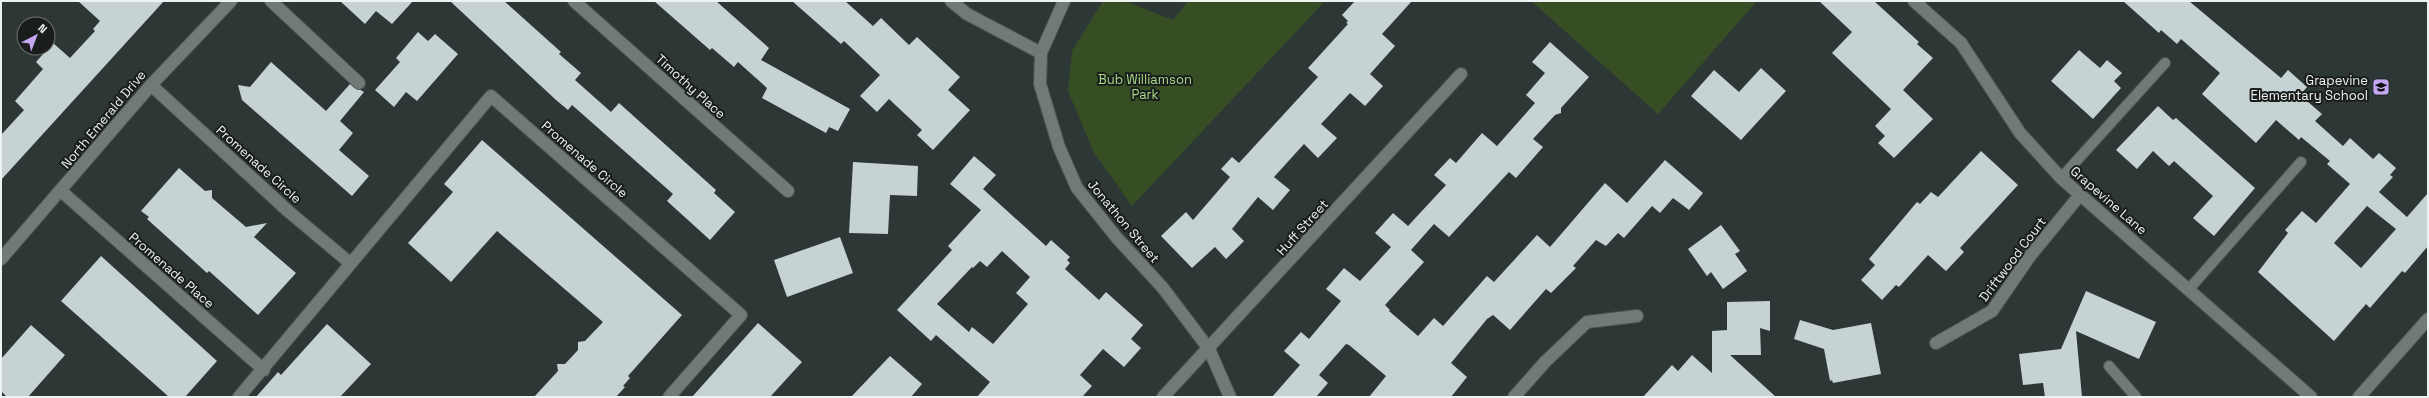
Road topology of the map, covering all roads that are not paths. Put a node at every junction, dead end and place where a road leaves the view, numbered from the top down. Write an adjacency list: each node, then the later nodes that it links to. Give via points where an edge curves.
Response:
1 (231, 1): 11 (street, North Emerald Drive)
2 (271, 1): 10 (street)
3 (574, 1): 15 (street, Timothy Place)
4 (952, 1): 7 (street, via 967,14)
5 (1064, 1): 7 (street)
6 (1914, 1): 13 (street, Grapevine Lane, via 1961,44 2020,133)
7 (1041, 53): 23 (street, Jonathon Street, via 1040,84 1059,147 1077,188 1117,238 1163,288)
8 (2165, 63): 13 (lane)
9 (1461, 74): 23 (street, Huff Street)
10 (359, 83)
11 (150, 85): 14 (street, North Emerald Drive); 18 (street, Promenade Circle, via 288,211)
12 (2301, 162): 19 (lane)
13 (2061, 178): 16 (street, Grapevine Lane)
14 (61, 191): 17 (street, North Emerald Drive); 25 (street, Promenade Place)
15 (788, 192)
16 (2080, 195): 19 (street, Grapevine Lane); 22 (street, Driftwood Court, via 2030,256 1992,311)
17 (1, 259)
18 (350, 263): 25 (street, Promenade Circle); 27 (street, Promenade Circle, via 491,96 742,315)
19 (2190, 288): 32 (street, Grapevine Lane)
20 (1637, 316): 30 (street, via 1587,322 1545,362)
21 (2428, 319): 33 (street)
22 (1936, 343)
23 (1209, 349): 28 (street, Huff Street); 29 (street, Jonathon Street)
24 (2109, 366): 31 (lane)
25 (264, 370): 26 (street, Promenade Circle)
26 (239, 397)
27 (669, 397)
28 (1163, 397)
29 (1230, 397)
30 (1514, 397)
31 (2136, 397)
32 (2311, 397)
33 (2359, 397)

